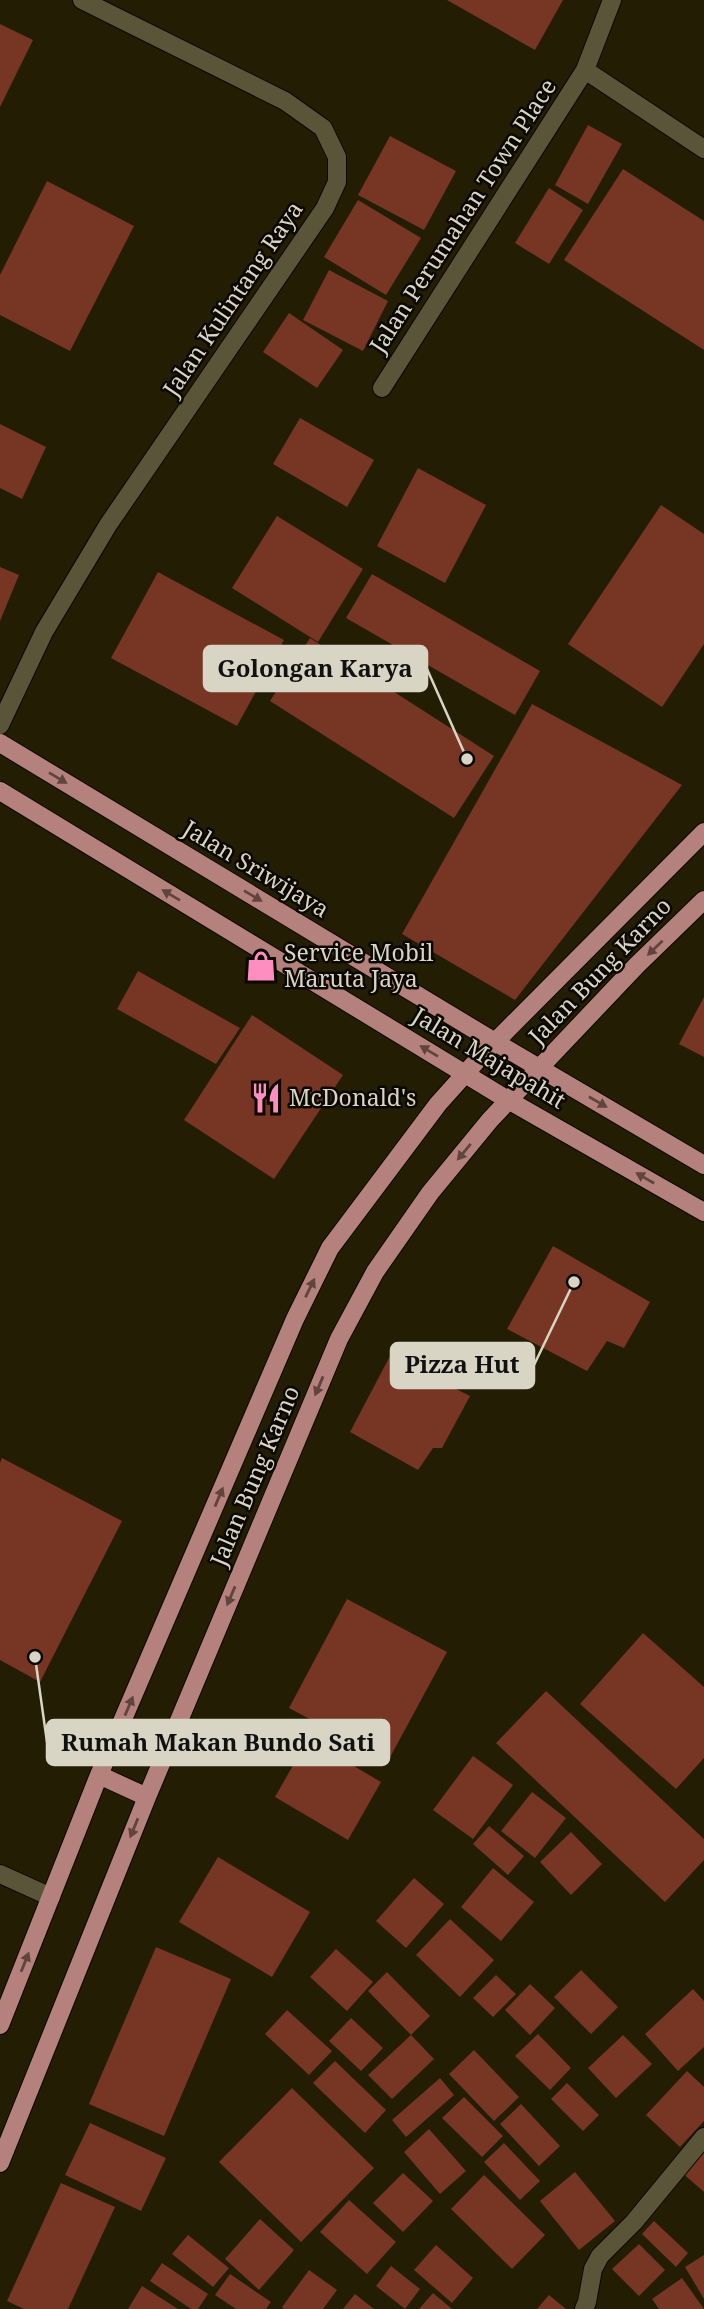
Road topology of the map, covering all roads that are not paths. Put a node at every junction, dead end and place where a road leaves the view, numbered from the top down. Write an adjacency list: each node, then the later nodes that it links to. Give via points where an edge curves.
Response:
1 (82, 0): 6 (street, Jalan Kulintang Raya, via 285,101 323,128 337,157 337,181 325,208 108,526 44,632)
2 (612, 0): 3 (street, Jalan Perumahan Town Place)
3 (585, 70): 4 (street, Jalan Perumahan Town Place); 5 (street, Jalan Perumahan Town Place)
4 (704, 149)
5 (382, 388)
6 (0, 725)
7 (0, 743): 11 (main road, Jalan Sriwijaya, one-way to 11)
8 (0, 791): 13 (main road, Jalan Majapahit, one-way to 8)
9 (704, 832): 11 (main road)
10 (704, 900): 12 (main road, Jalan Bung Karno, one-way to 12)
11 (495, 1042): 12 (main road, Jalan Sriwijaya); 13 (main road)
12 (539, 1068): 14 (main road, Jalan Bung Karno); 15 (main road, Jalan Sriwijaya, one-way to 15)
13 (465, 1073): 14 (main road, Jalan Majapahit); 17 (main road, one-way to 13, via 330,1248)
14 (508, 1100): 16 (main road, Jalan Majapahit, one-way to 14); 18 (main road, Jalan Bung Karno, one-way to 18, via 430,1193 375,1272 339,1339)
15 (704, 1165)
16 (704, 1212)
17 (99, 1775): 18 (main road); 20 (main road)
18 (147, 1797): 23 (main road, Jalan Bung Karno, one-way to 23)
19 (0, 1874): 20 (street)
20 (51, 1896): 21 (main road, one-way to 20)
21 (0, 2025)
22 (704, 2137): 24 (street, via 600,2256)
23 (0, 2163)
24 (584, 2309)

